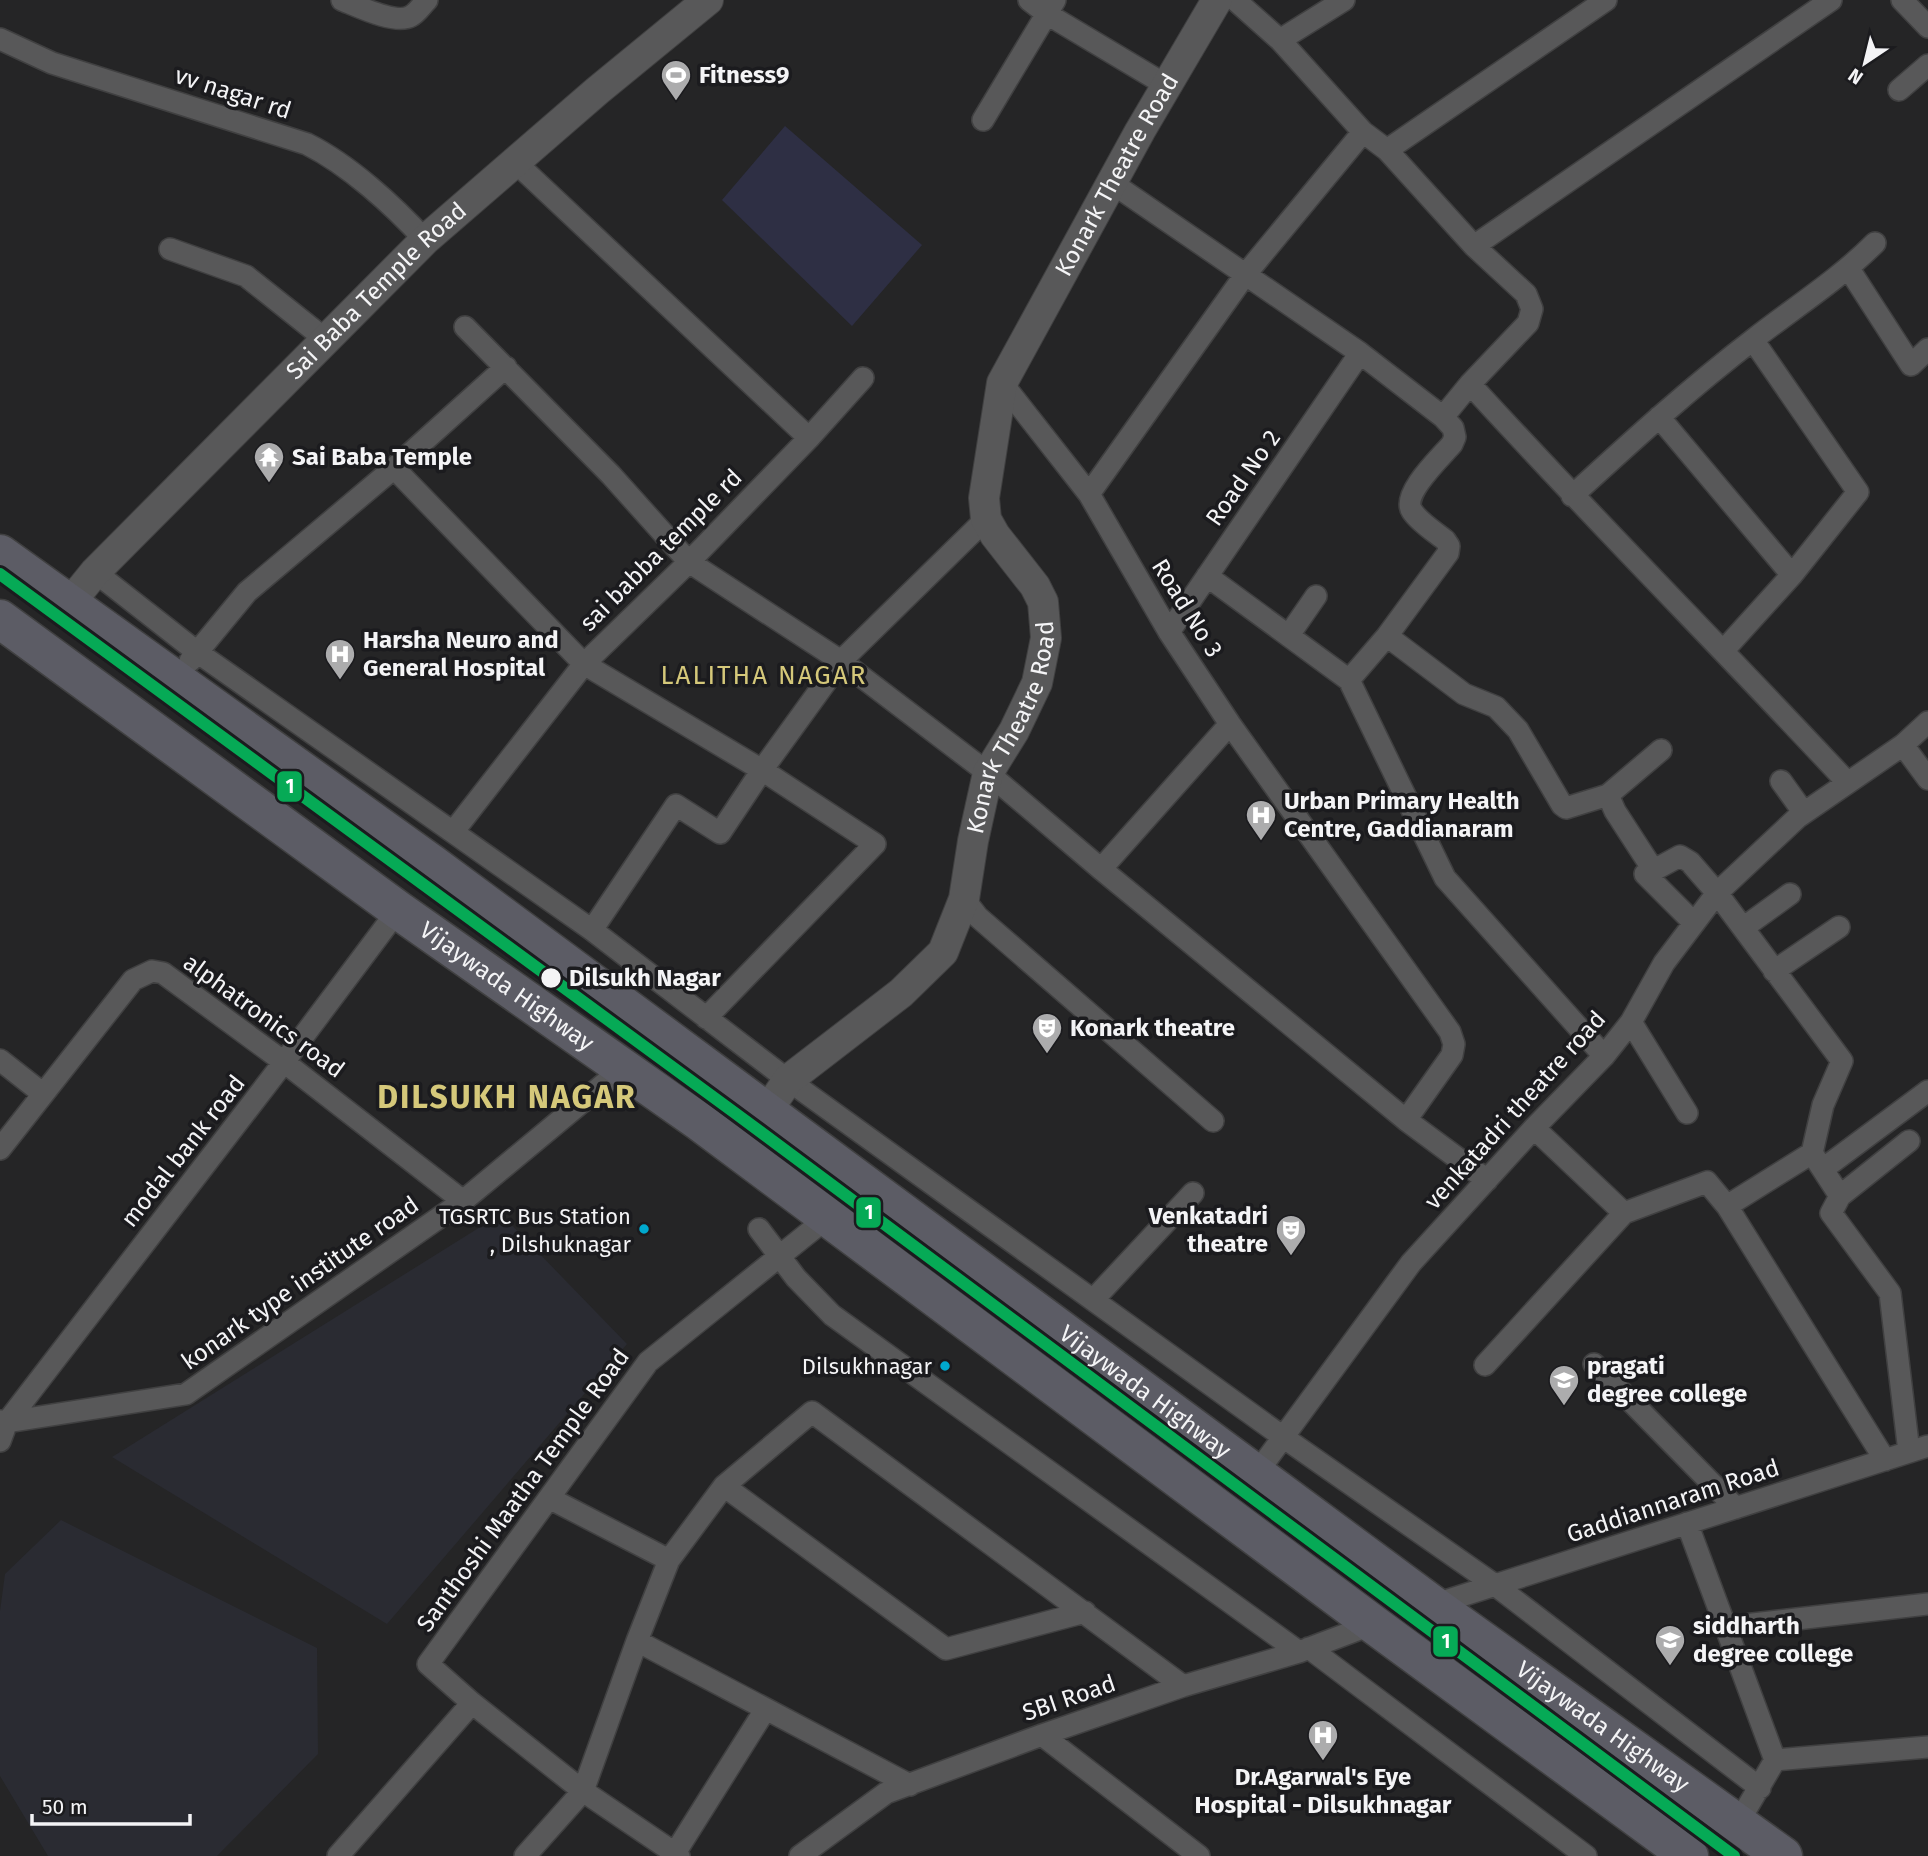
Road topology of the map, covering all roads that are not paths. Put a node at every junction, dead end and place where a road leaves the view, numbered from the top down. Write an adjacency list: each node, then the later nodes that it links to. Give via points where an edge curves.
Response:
1 (342, 0): 2 (street, via 402,19)
2 (427, 0)
3 (708, 0): 21 (street, Sai Baba Temple Road)
4 (1029, 0): 11 (street)
5 (1217, 0): 16 (street, Konark Theatre Road)
6 (1235, 0): 14 (street)
7 (1344, 0): 14 (street)
8 (1606, 0): 20 (street)
9 (1831, 0): 25 (street)
10 (1902, 0): 12 (street)
11 (1051, 7): 16 (street); 18 (street)
12 (1928, 27)
13 (0, 39): 23 (street, vv nagar rd, via 52,63 307,144 344,167)
14 (1280, 40): 19 (street)
15 (1928, 65): 17 (street)
16 (1167, 85): 22 (street, Konark Theatre Road)
17 (1899, 90)
18 (983, 120)
19 (1363, 132): 20 (street); 28 (street)
20 (1387, 150): 25 (street)
21 (514, 162): 23 (street, Sai Baba Temple Road); 40 (street)
22 (1112, 183): 28 (street); 36 (street, Konark Theatre Road)
23 (425, 240): 30 (street, Sai Baba Temple Road)
24 (1875, 243): 27 (street)
25 (1474, 246): 37 (street, via 1525,294 1532,309 1528,323)
26 (170, 249): 30 (street, via 246,276)
27 (1849, 269): 31 (street); 32 (street, via 1911,365)
28 (1245, 275): 33 (street); 42 (street)
29 (465, 327): 34 (street)
30 (324, 339): 47 (street, Sai Baba Temple Road)
31 (1753, 340): 39 (street); 48 (street, via 1858,492)
32 (1928, 349)
33 (1360, 354): 38 (street); 49 (street, Road No 2)
34 (506, 368): 41 (street); 46 (street)
35 (863, 378): 40 (street, sai babba temple rd)
36 (1002, 383): 42 (street, Road No 3); 44 (street, Konark Theatre Road, via 984,498)
37 (1470, 384): 38 (street); 43 (street)
38 (1443, 417): 56 (street, via 1455,437 1412,491 1409,502 1412,511 1445,540 1448,552)
39 (1659, 417): 43 (street); 48 (street)
40 (809, 438): 46 (street, sai babba temple rd)
41 (394, 468): 59 (street); 60 (street, via 247,592)
42 (1088, 494): 53 (street, Road No 3)
43 (1572, 496): 57 (street)
44 (986, 519): 58 (street); 68 (street, Konark Theatre Road, via 1035,586 1043,602 1046,638 1037,683)
45 (0, 554): 51 (highway, Vijaywada Highway)
46 (689, 562): 58 (street); 59 (street, sai babba temple rd)
47 (95, 572): 51 (street, Sai Baba Temple Road); 60 (street)
48 (1793, 575): 57 (street)
49 (1207, 576): 53 (street, Road No 2); 55 (street)
50 (1316, 596): 55 (street)
51 (69, 604): 54 (highway, Vijaywada Highway)
52 (1, 622): 61 (highway, Vijaywada Highway)
53 (1169, 632): 64 (street, Road No 3)
54 (110, 633): 60 (highway, Vijaywada Highway); 61 (highway)
55 (1289, 635): 62 (street)
56 (1387, 636): 62 (street); 72 (street, via 1464,694 1496,707 1518,730 1566,808)
57 (1724, 650): 71 (street)
58 (841, 661): 67 (street); 68 (street)
59 (584, 664): 67 (street); 74 (street, sai babba temple rd)
60 (186, 666): 74 (street); 95 (highway, Vijaywada Highway, via 432,864)
61 (79, 677): 80 (highway, Vijaywada Highway)
62 (1349, 680): 88 (street, via 1445,878)
63 (1928, 722): 65 (street, venkatadri theatre road)
64 (1230, 724): 75 (street); 97 (street, Road No 3, via 1450,1032 1452,1055)
65 (1903, 746): 69 (street); 71 (street, venkatadri theatre road)
66 (1661, 750): 72 (street)
67 (762, 770): 84 (street, via 720,833 676,806); 86 (street, via 875,844)
68 (988, 773): 75 (street); 79 (street, Konark Theatre Road)
69 (1928, 779)
70 (1781, 781): 73 (street)
71 (1847, 782): 73 (street, venkatadri theatre road)
72 (1608, 795): 77 (street, via 1651,868 1680,856)
73 (1804, 813): 77 (street, venkatadri theatre road)
74 (453, 832): 84 (street)
75 (1101, 869): 97 (street)
76 (1645, 874): 81 (street)
77 (1717, 893): 81 (street, venkatadri theatre road); 83 (street)
78 (1790, 894): 83 (street)
79 (964, 899): 92 (street, Konark Theatre Road, via 943,952 901,993); 98 (street, via 978,917)
80 (398, 909): 90 (street, modal bank road); 91 (highway, Vijaywada Highway)
81 (1694, 923): 87 (street, venkatadri theatre road, via 1664,963)
82 (1839, 927): 85 (street)
83 (1743, 928): 85 (street)
84 (592, 930): 86 (street)
85 (1774, 971): 102 (street, via 1842,1061 1823,1105)
86 (706, 1018): 92 (street)
87 (1631, 1022): 88 (street, venkatadri theatre road); 96 (street)
88 (1604, 1056): 99 (street, venkatadri theatre road)
89 (0, 1060): 94 (street)
90 (284, 1062): 94 (street, alphatronics road, via 163,973 152,971 133,980); 106 (street, alphatronics road); 115 (street, modal bank road)
91 (622, 1068): 106 (street, konark type institute road); 109 (highway, Vijaywada Highway)
92 (788, 1080): 95 (street, Konark Theatre Road); 112 (street)
93 (1928, 1091): 102 (street)
94 (42, 1093): 101 (street, alphatronics road)
95 (767, 1111): 119 (highway, Vijaywada Highway)
96 (1687, 1113)
97 (1406, 1120): 103 (street)
98 (1213, 1121)
99 (1534, 1128): 103 (street, venkatadri theatre road); 108 (street)
100 (1909, 1142): 105 (street)
101 (0, 1149)
102 (1817, 1161): 105 (street); 107 (street)
103 (1487, 1180): 116 (street, venkatadri theatre road, via 1411,1263)
104 (1193, 1194): 112 (street)
105 (1840, 1196): 117 (street, via 1831,1213 1890,1293)
106 (463, 1201): 115 (street, konark type institute road, via 186,1394)
107 (1727, 1206): 108 (street, via 1707,1182); 118 (street)
108 (1624, 1213): 113 (street)
109 (827, 1218): 111 (street, Santhoshi Maatha Temple Road); 129 (highway, Vijaywada Highway)
110 (759, 1229): 111 (street)
111 (779, 1256): 121 (street, Santhoshi Maatha Temple Road, via 648,1362); 132 (street, via 832,1315)
112 (1093, 1300): 116 (street)
113 (1485, 1364)
114 (1594, 1364): 122 (street)
115 (2, 1428)
116 (1283, 1437): 119 (street, venkatadri theatre road); 125 (street)
117 (1918, 1449): 118 (street, Gaddiannaram Road)
118 (1885, 1460): 122 (street, Gaddiannaram Road)
119 (1256, 1474): 127 (highway, Vijaywada Highway)
120 (724, 1486): 124 (street); 128 (street, via 946,1649); 128 (street, via 812,1412)
121 (549, 1498): 124 (street); 134 (street, Santhoshi Maatha Temple Road, via 428,1664)
122 (1736, 1508): 123 (street, Gaddiannaram Road)
123 (1687, 1523): 125 (street, Gaddiannaram Road); 130 (street)
124 (669, 1560): 131 (street)
125 (1495, 1585): 127 (street, Gaddiannaram Road); 140 (street)
126 (1928, 1604): 130 (street)
127 (1433, 1605): 142 (highway, Vijaywada Highway)
128 (1085, 1612): 133 (street)
129 (1373, 1624): 132 (street, SBI Road); 143 (highway, Vijaywada Highway)
130 (1727, 1627): 138 (street)
131 (637, 1641): 135 (street); 141 (street)
132 (1304, 1650): 133 (street, SBI Road); 149 (street)
133 (1182, 1686): 136 (street, SBI Road)
134 (472, 1703): 141 (street); 145 (street)
135 (765, 1710): 139 (street); 144 (street)
136 (1042, 1735): 139 (street, SBI Road); 148 (street)
137 (1928, 1747): 138 (street)
138 (1775, 1760): 140 (street)
139 (910, 1785): 147 (street, SBI Road, via 886,1794)
140 (1760, 1788): 142 (street)
141 (583, 1791): 144 (street); 146 (street)
142 (1757, 1843)
143 (1680, 1853)
144 (677, 1854)
145 (338, 1856)
146 (525, 1856)
147 (800, 1856)
148 (1199, 1856)
149 (1586, 1856)

